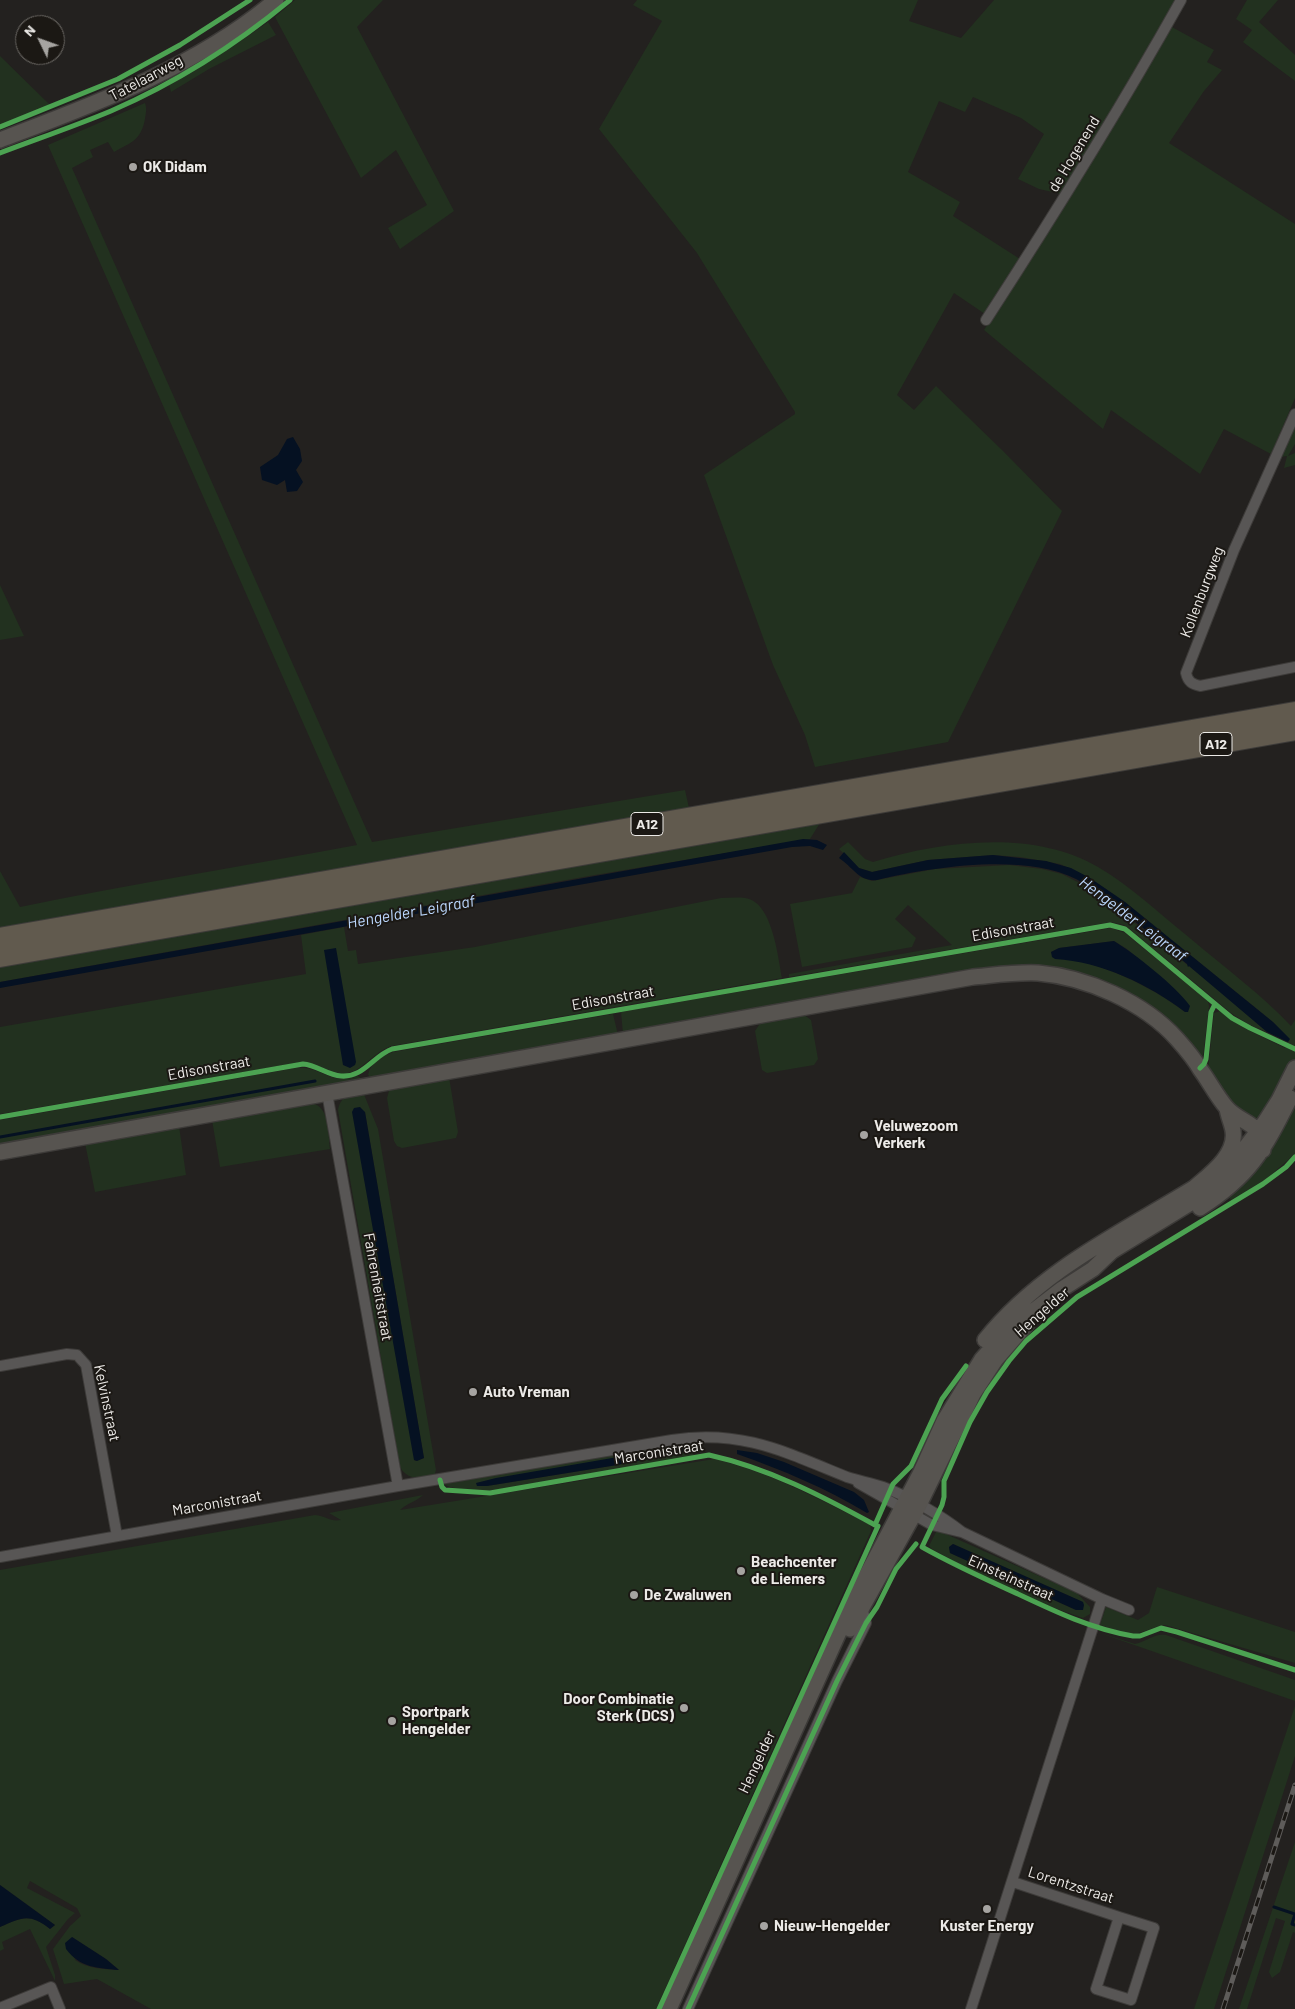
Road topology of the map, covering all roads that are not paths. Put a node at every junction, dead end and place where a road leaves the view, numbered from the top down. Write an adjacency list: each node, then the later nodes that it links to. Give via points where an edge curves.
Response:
1 (276, 0): 3 (main road, Tatelaarweg, via 218,41 147,81)
2 (1181, 0): 4 (street, de Hogenend, via 1068,192)
3 (0, 140)
4 (986, 320)
5 (1295, 414): 6 (street, Kollenburgweg, via 1234,550 1186,673 1192,684 1200,686)
6 (1295, 667)
7 (1295, 712): 9 (highway, A12)
8 (1295, 730): 10 (highway, A12)
9 (0, 938)
10 (0, 957)
11 (1295, 1068): 15 (main road, Hengelder, via 1279,1100)
12 (1295, 1089): 17 (main road, Hengelder)
13 (327, 1093): 14 (main road, via 974,978 1037,973 1064,976 1088,984 1122,998 1149,1015 1175,1037); 18 (main road); 23 (street, Fahrenheitstraat)
14 (1227, 1108): 15 (main road); 16 (main road)
15 (1255, 1128): 16 (main road, Hengelder, via 1244,1128); 17 (main road, via 1262,1136); 19 (main road, Hengelder, via 1219,1182 1112,1251)
16 (1232, 1141): 22 (main road, Hengelder, via 1227,1154 1194,1188 1058,1270 1029,1293 974,1353 966,1366)
17 (1263, 1150): 19 (main road, Hengelder, via 1240,1179 1218,1197 1111,1262)
18 (0, 1152)
19 (1093, 1269): 20 (main road, Hengelder)
20 (1036, 1310): 22 (main road, Hengelder, via 1017,1320 1000,1337); 24 (main road, Hengelder, via 980,1381)
21 (0, 1366): 25 (street, Kelvinstraat, via 67,1354 77,1354 86,1365)
22 (970, 1377): 24 (main road, Hengelder, via 944,1422)
23 (398, 1486): 24 (street, Marconistraat, via 695,1436 738,1438 772,1447 850,1478); 25 (street, Marconistraat)
24 (910, 1507): 27 (street, Einsteinstraat, via 932,1525 962,1532); 28 (main road, Hengelder); 34 (main road, Hengelder, via 854,1601)
25 (117, 1536): 26 (street, Marconistraat)
26 (0, 1557)
27 (1102, 1599): 29 (street, Einsteinstraat); 30 (street)
28 (862, 1607): 35 (main road, Hengelder, via 826,1675); 36 (street, Hengelder, via 866,1623 836,1681)
29 (1128, 1610)
30 (1012, 1882): 31 (street, Lorentzstraat); 37 (street)
31 (1119, 1917): 31 (street, Lorentzstraat, via 1154,1928 1131,2000 1096,1989)
32 (0, 2008): 33 (street, via 51,1987)
33 (60, 2009)
34 (669, 2009)
35 (675, 2009)
36 (688, 2009)
37 (971, 2009)

